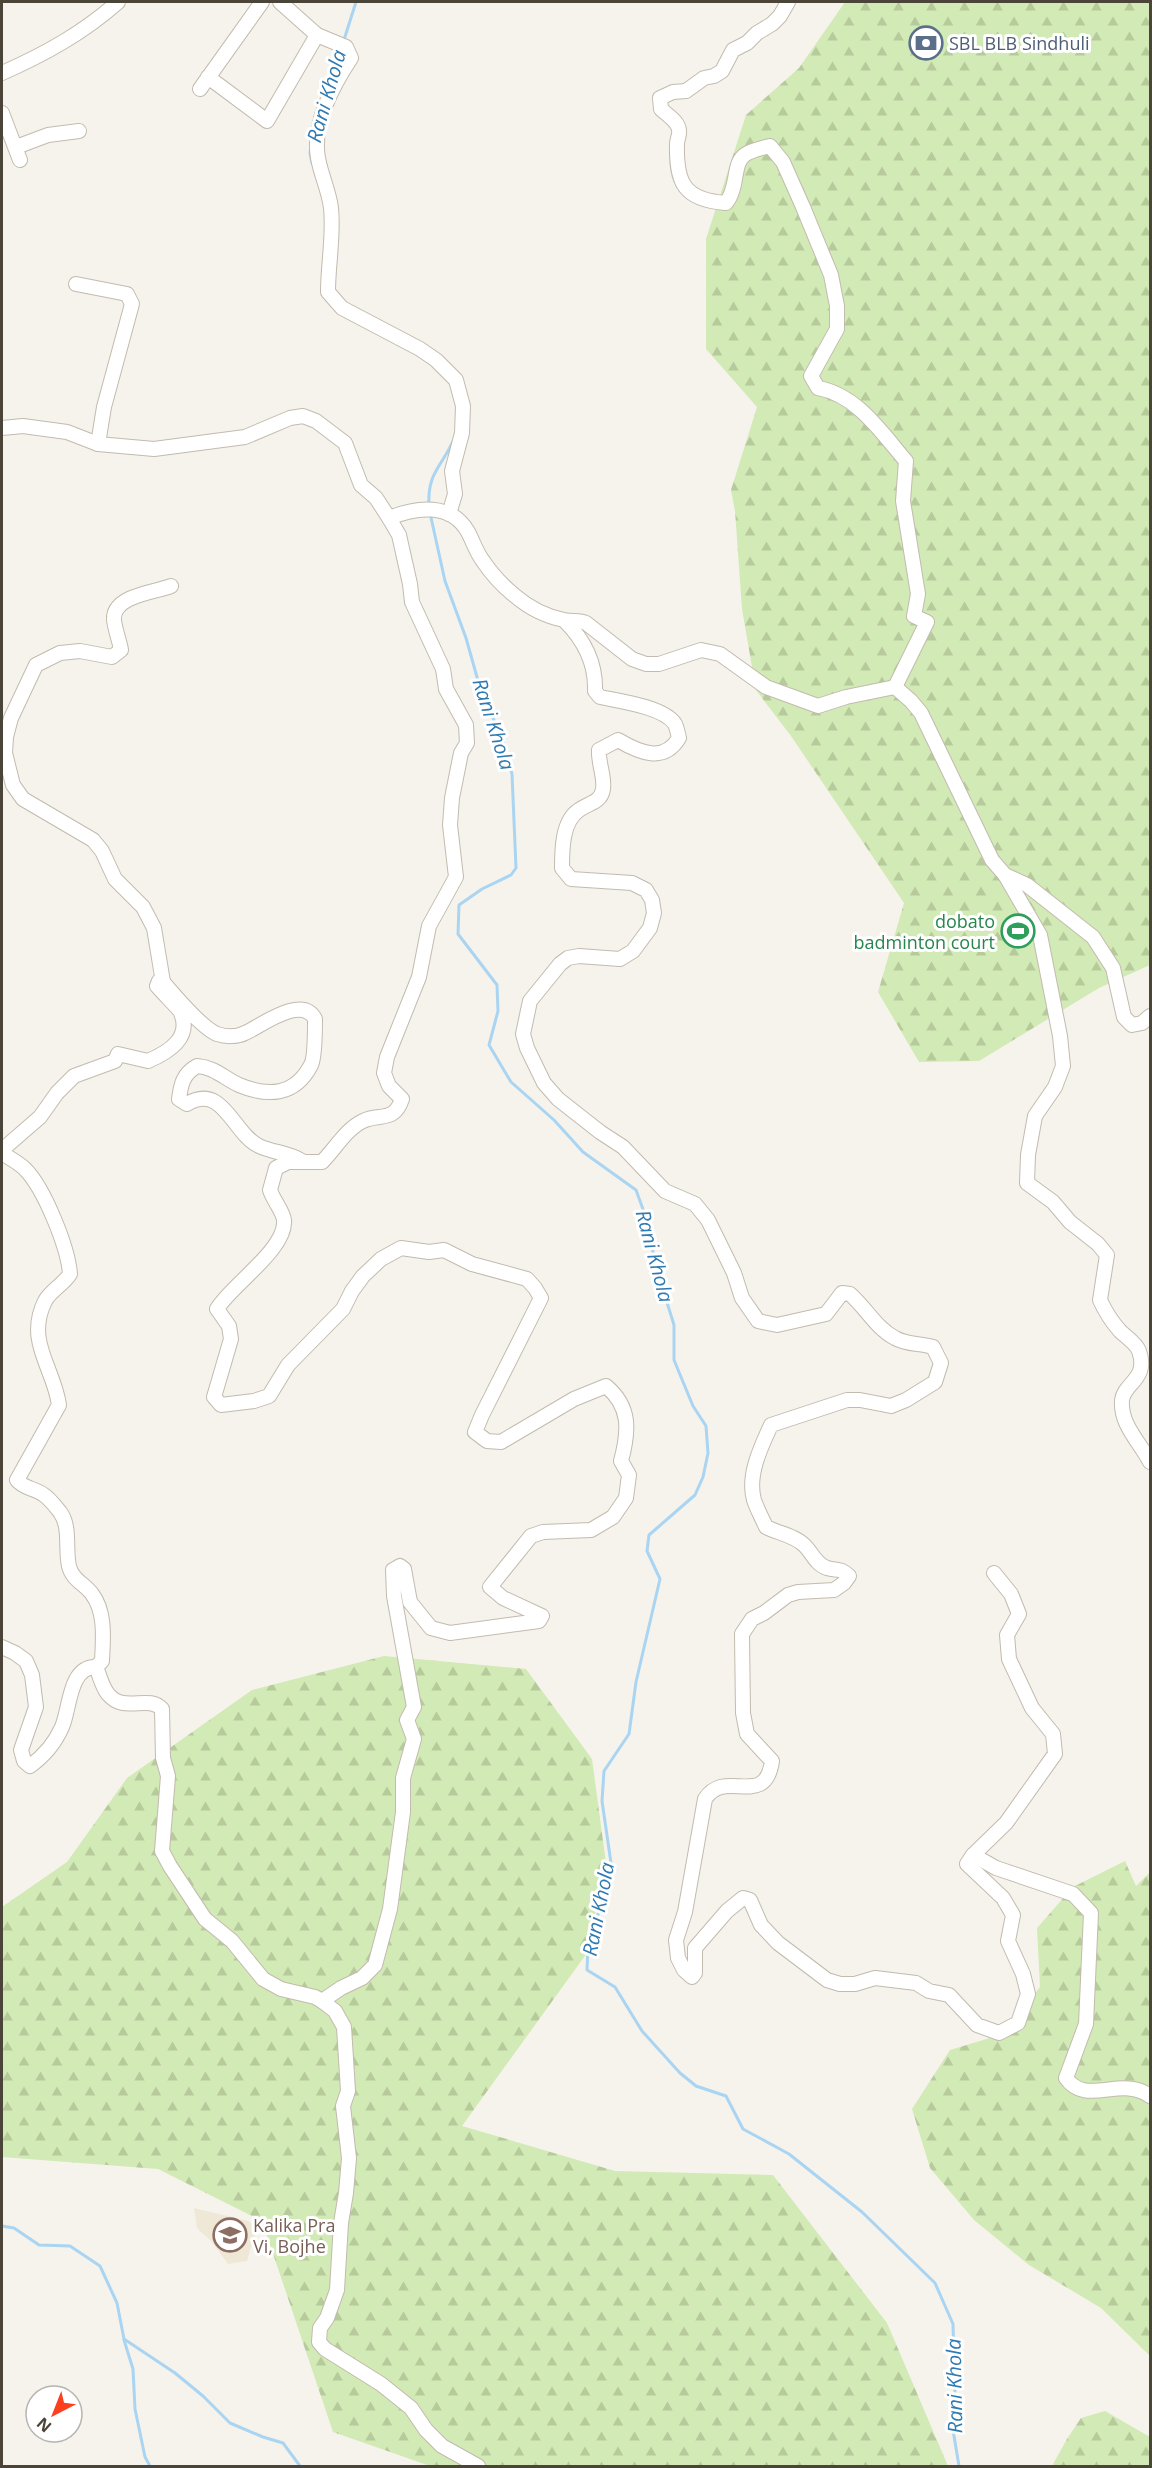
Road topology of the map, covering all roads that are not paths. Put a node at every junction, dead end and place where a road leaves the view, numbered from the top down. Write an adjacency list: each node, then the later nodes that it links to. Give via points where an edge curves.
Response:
1 (118, 2): 7 (street, via 69,40)
2 (262, 2): 8 (street)
3 (280, 2): 5 (street)
4 (788, 2): 19 (street, via 772,24 733,50 722,70 686,91 660,98 661,109 679,129 679,177 686,189 708,201 726,202 734,194 738,162 746,154 770,146 783,162 831,275 837,329 811,376 818,388 835,391 854,404 906,461 903,501 918,594 915,616 927,622)
5 (295, 6): 6 (street)
6 (317, 35): 8 (street, via 267,121); 15 (street, via 346,46 351,58 324,112 318,136 317,155 331,207 328,292 342,308 420,349 456,380 463,406 462,433 452,471 454,494)
7 (2, 73)
8 (208, 77): 9 (street)
9 (200, 89)
10 (2, 113): 11 (street, via 18,153 48,135)
11 (79, 132)
12 (76, 284): 14 (street, via 127,294 132,304)
13 (2, 428): 14 (street, via 23,426 67,432)
14 (98, 444): 16 (street, via 154,449 184,446 245,437 303,416 345,443 362,485)
15 (443, 511): 16 (street, via 422,508); 18 (street, via 467,530 482,560 514,595 538,613)
16 (389, 518): 24 (street, via 399,535 412,602 442,669 446,689 466,725 450,825 456,877 429,926 419,977 387,1057 384,1073 389,1086 402,1099 399,1108 390,1115 364,1120 355,1126 321,1162)
17 (171, 586): 21 (street, via 134,596 118,608 113,617 121,650 112,657 81,651 60,653 36,665 11,718 5,753 13,785 23,799 93,840 115,879 142,907 153,928)
18 (565, 621): 19 (street, via 586,623 632,659 646,664 659,664 701,650 720,654 766,687 818,706); 29 (street, via 577,633 596,672 595,691 600,697 659,713 674,723 679,738 672,749 662,753 641,752 618,740 599,750 603,789 590,805 578,810 567,829 562,868 571,879 632,883 646,890 654,913 650,928 633,951 620,959 568,958 530,1001 524,1034 544,1083 558,1099 639,1161 665,1191 695,1204 708,1220 742,1298 758,1321 777,1325 811,1319 826,1314 842,1293 850,1294 881,1329 896,1339 933,1347 941,1363 935,1382 891,1406 848,1400 771,1425 752,1481 754,1500 766,1527 797,1540 827,1568 842,1569 849,1576 834,1590 788,1594 752,1619 742,1634 747,1734 772,1761 771,1771 759,1786 717,1786 705,1799 685,1912 676,1940 678,1958 692,1977 695,1948 743,1898 750,1900 761,1925 778,1943 827,1980 855,1984 875,1978 916,1983 929,1992 949,1995 977,2025 999,2033 1018,2023 1028,1994 1008,1941 1014,1915 1003,1898 967,1864)
19 (895, 687): 20 (street, via 921,713 992,860)
20 (1005, 876): 22 (street, via 1027,885 1093,937 1113,968 1125,1017 1132,1025); 25 (street, via 1040,935 1063,1066 1035,1116 1026,1183 1053,1202 1107,1255 1100,1300 1121,1333 1139,1350 1141,1368 1122,1401 1128,1428)
21 (163, 982): 23 (street, via 159,981 157,986 179,1009 183,1022 184,1032 176,1045 147,1061 118,1054 115,1061 74,1076 40,1117); 24 (street, via 217,1034 245,1033 267,1019 295,1010 312,1012 313,1064 294,1085 282,1092 262,1092 235,1083 213,1069 197,1066 187,1072 179,1100 187,1104 196,1099 216,1102 251,1141)
22 (1150, 1016)
23 (2, 1152): 28 (street, via 24,1168 39,1189 62,1237 70,1267 65,1283 46,1299 38,1317 39,1348 59,1406 16,1480 45,1495 61,1513 67,1533 68,1565 72,1575 91,1592 103,1629 102,1661)
24 (302, 1161): 30 (street, via 276,1168 270,1190 284,1217 284,1228 217,1309 229,1326 231,1339 214,1397 221,1405 270,1396 288,1365 343,1309 363,1276 381,1259 401,1248 444,1250 472,1264 527,1279 541,1298 476,1432 487,1441 501,1442 574,1399 606,1386 618,1395 626,1416 621,1461 629,1475 626,1498 614,1517 591,1530 531,1536 490,1587 503,1598 542,1616 539,1622 450,1633 431,1628 410,1602 404,1569 400,1566 393,1570 414,1707 407,1720 414,1739 403,1778 403,1812 390,1909 375,1965 362,1978)
25 (1150, 1462)
26 (994, 1573): 29 (street, via 1011,1594 1019,1614 1007,1635 1009,1659 1032,1708 1053,1734 1055,1754 1006,1823)
27 (2, 1647): 28 (street, via 26,1661 32,1674 36,1707 21,1750 30,1766 50,1748 62,1727 79,1675)
28 (96, 1667): 30 (street, via 104,1689 118,1702 150,1702 162,1708 163,1758 168,1776 162,1851 197,1908 270,1985)
29 (973, 1855): 31 (street, via 996,1868 1073,1894 1091,1913 1086,2024 1066,2078 1072,2087 1086,2091 1125,2087)
30 (322, 2001): 32 (street, via 335,2011 344,2027 348,2091 343,2106 349,2158 337,2290 320,2328 319,2342 411,2408 442,2446)
31 (1150, 2096)
32 (478, 2466)

